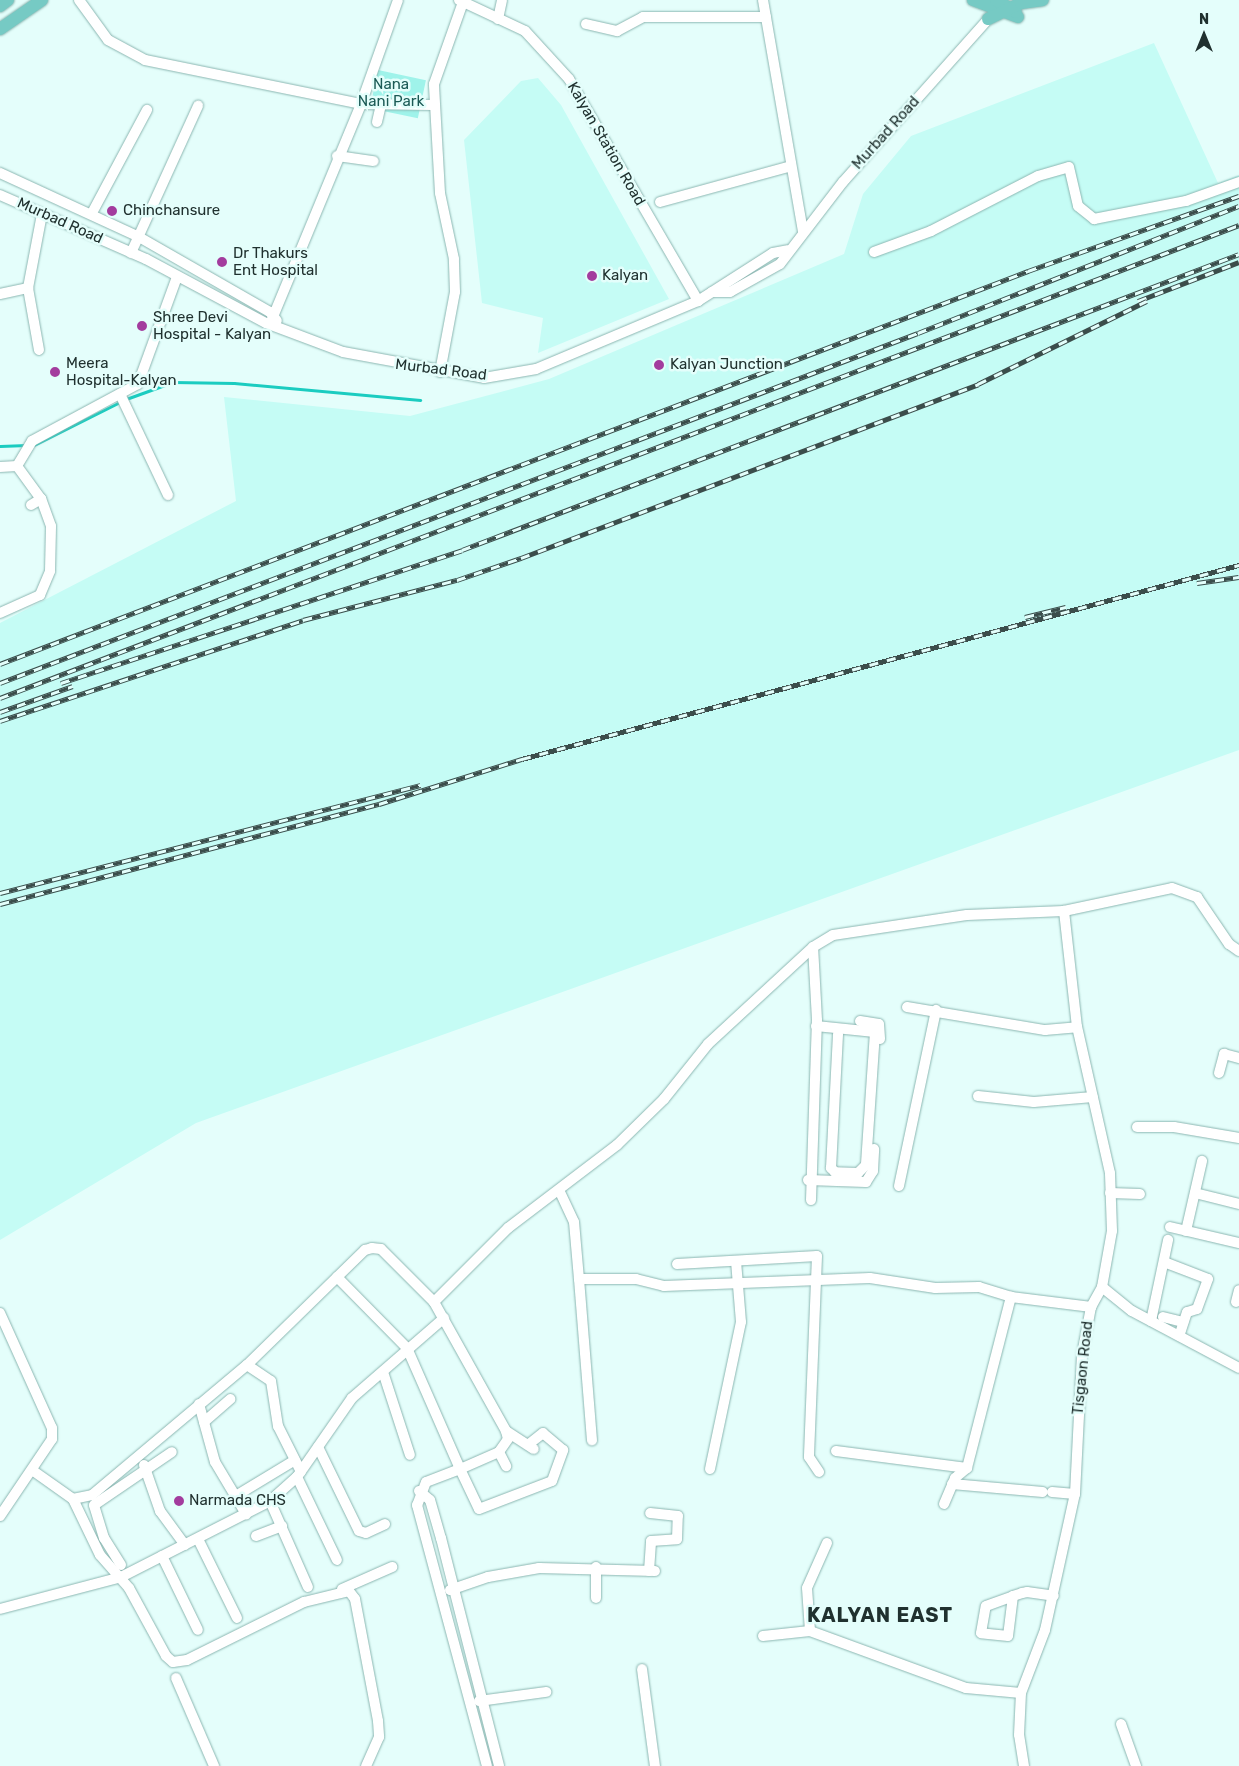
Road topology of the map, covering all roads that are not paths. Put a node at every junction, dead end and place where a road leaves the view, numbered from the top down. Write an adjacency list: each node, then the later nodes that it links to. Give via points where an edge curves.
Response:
1 (8, 0): 10 (main road)
2 (42, 0): 15 (main road)
3 (78, 0): 16 (street, via 105,37 135,56)
4 (398, 0): 16 (street)
5 (502, 0): 13 (street)
6 (763, 0): 12 (street)
7 (974, 0): 11 (main road)
8 (1043, 0): 11 (main road)
9 (461, 1): 13 (street, Kalyan Station Road); 18 (street, via 434,84)
10 (0, 6)
11 (1007, 7): 31 (street, Murbad Road)
12 (766, 17): 14 (street, via 643,17 617,31); 24 (street)
13 (498, 19): 38 (street, Kalyan Station Road, via 525,32 569,79)
14 (586, 24)
15 (0, 30)
16 (361, 104): 17 (street); 22 (street)
17 (381, 104): 18 (street); 21 (street)
18 (433, 105): 41 (street, via 440,193 454,267 455,292)
19 (198, 106): 32 (street)
20 (147, 110): 29 (street)
21 (377, 122)
22 (337, 156): 23 (street); 39 (street)
23 (374, 161)
24 (788, 167): 28 (street); 31 (street)
25 (0, 173): 29 (street, Murbad Road)
26 (1239, 182): 33 (street, via 1186,201 1094,220 1078,206 1069,167 1038,176 931,231)
27 (0, 195): 30 (street, Murbad Road)
28 (660, 202)
29 (92, 213): 32 (street, Murbad Road)
30 (42, 214): 34 (street, Murbad Road); 36 (street)
31 (803, 232): 38 (street, Murbad Road, via 780,264 730,292 712,292)
32 (139, 237): 34 (street); 39 (street, Murbad Road)
33 (874, 252)
34 (131, 253): 35 (street, Murbad Road)
35 (177, 277): 39 (street, Murbad Road); 42 (street, via 150,348 144,376)
36 (28, 288): 37 (street); 40 (street)
37 (0, 294)
38 (698, 301): 41 (street, Murbad Road, via 536,369 484,378)
39 (275, 322): 41 (street, Murbad Road, via 343,352)
40 (39, 350)
41 (440, 372)
42 (120, 394): 43 (street, via 32,441); 45 (street)
43 (19, 461): 44 (street); 46 (street)
44 (0, 467)
45 (168, 495)
46 (41, 499): 47 (street); 48 (street, via 51,526 48,582 40,595)
47 (31, 505)
48 (0, 613)
49 (1064, 911): 50 (street, via 967,915 833,935); 51 (street, via 1154,891 1184,889 1197,897 1229,944); 55 (street, Tisgaon Road)
50 (813, 947): 54 (street); 66 (street, via 708,1044 664,1099 617,1145)
51 (1239, 951)
52 (907, 1007): 53 (street)
53 (936, 1010): 55 (street, via 1045,1030); 65 (street)
54 (816, 1023): 56 (street, via 875,1032 866,1164 858,1173 835,1172 830,1168); 64 (street); 64 (street, via 871,1021 881,1029 872,1175 861,1182)
55 (1077, 1027): 60 (street, Tisgaon Road)
56 (838, 1034)
57 (1239, 1058): 58 (street, via 1224,1054)
58 (1219, 1074)
59 (978, 1096): 60 (street, via 1034,1102)
60 (1093, 1097): 67 (street, Tisgaon Road)
61 (1137, 1126): 62 (street, via 1174,1126)
62 (1239, 1138)
63 (1202, 1161): 68 (street)
64 (808, 1180): 70 (street)
65 (898, 1186)
66 (560, 1192): 81 (street, via 574,1222); 86 (street, via 508,1228)
67 (1110, 1193): 69 (street); 83 (street, Tisgaon Road, via 1112,1231)
68 (1195, 1193): 71 (street); 73 (street)
69 (1140, 1194)
70 (811, 1200)
71 (1239, 1204)
72 (1170, 1227): 73 (street)
73 (1186, 1231): 75 (street)
74 (1168, 1240): 77 (street)
75 (1239, 1243)
76 (736, 1261): 78 (street); 80 (street, via 815,1255); 82 (street)
77 (1164, 1262): 92 (street); 93 (street, via 1208,1279 1197,1309 1187,1312)
78 (676, 1264)
79 (337, 1277): 86 (street, via 364,1250 381,1249); 95 (street); 96 (street)
80 (818, 1278): 82 (street); 85 (street, via 979,1287); 115 (street, via 809,1457)
81 (579, 1279): 82 (street, via 636,1279 664,1286); 103 (street)
82 (737, 1282): 111 (street, via 740,1322)
83 (1102, 1287): 88 (street, Tisgaon Road); 92 (street)
84 (1239, 1290): 87 (street)
85 (1011, 1298): 88 (street); 110 (street)
86 (434, 1302): 91 (street)
87 (1236, 1302)
88 (1090, 1307): 120 (street, Tisgaon Road, via 1079,1383)
89 (0, 1313): 112 (street, via 52,1428 48,1451)
90 (1163, 1317): 93 (street)
91 (444, 1318): 95 (street); 102 (street)
92 (1152, 1321): 94 (street)
93 (1183, 1322): 94 (street)
94 (1179, 1336): 97 (street)
95 (407, 1348): 98 (street); 114 (street)
96 (247, 1365): 100 (street); 109 (street, via 271,1381 278,1426)
97 (1239, 1368)
98 (383, 1372): 104 (street, via 352,1398); 108 (street)
99 (230, 1399): 101 (street)
100 (199, 1404): 101 (street); 107 (street)
101 (204, 1422): 121 (street, via 216,1462)
102 (506, 1431): 114 (street, via 508,1439 502,1458); 114 (street, via 531,1447 543,1433 563,1451 547,1486 482,1509)
103 (592, 1440)
104 (318, 1447): 116 (street); 129 (street, via 360,1531 366,1533)
105 (836, 1451): 110 (street)
106 (172, 1452): 113 (street)
107 (141, 1454): 113 (street); 122 (street, via 92,1496)
108 (410, 1455)
109 (295, 1460): 116 (street); 121 (street)
110 (967, 1468): 117 (street)
111 (710, 1469)
112 (32, 1470): 122 (street); 123 (street)
113 (146, 1470): 132 (street, via 95,1503); 138 (street, via 160,1511)
114 (461, 1471): 118 (street, via 426,1482)
115 (819, 1472)
116 (299, 1474): 124 (street); 140 (street)
117 (952, 1484): 120 (street); 125 (street)
118 (419, 1491): 133 (street, via 430,1500); 136 (street, via 417,1505)
119 (0, 1492): 123 (street)
120 (1075, 1494): 150 (street, Tisgaon Road)
121 (234, 1497): 127 (street)
122 (73, 1499): 135 (street)
123 (9, 1500): 128 (street)
124 (270, 1501): 127 (street); 130 (street)
125 (944, 1504)
126 (650, 1513): 143 (street, via 678,1516 677,1539 651,1541 652,1571)
127 (246, 1514): 134 (street)
128 (0, 1516)
129 (385, 1524)
130 (282, 1526): 131 (street); 145 (street)
131 (256, 1536)
132 (104, 1538): 135 (street); 141 (street)
133 (441, 1538): 136 (street); 146 (street)
134 (198, 1539): 138 (street); 153 (street)
135 (94, 1542): 144 (street)
136 (428, 1542): 148 (street)
137 (827, 1543): 155 (street, via 807,1588)
138 (185, 1545): 139 (street)
139 (162, 1556): 144 (street); 154 (street)
140 (336, 1560)
141 (121, 1566)
142 (392, 1567): 147 (street)
143 (596, 1567): 146 (street, via 532,1569); 151 (street)
144 (121, 1577): 152 (street); 157 (street, via 166,1656)
145 (308, 1587)
146 (456, 1588): 148 (street); 161 (street)
147 (342, 1589): 157 (street, via 268,1616 187,1660); 165 (street, via 355,1599 378,1721 379,1738)
148 (443, 1592): 162 (street)
149 (1013, 1596): 150 (street, via 1032,1592)
150 (1054, 1596): 160 (street, Tisgaon Road)
151 (596, 1598)
152 (0, 1609)
153 (237, 1618)
154 (198, 1630)
155 (810, 1631): 156 (street); 160 (street, via 966,1688)
156 (764, 1636)
157 (174, 1662): 164 (street, via 176,1676)
158 (642, 1669): 168 (street)
159 (546, 1692): 161 (street)
160 (1021, 1693): 169 (street, Tisgaon Road, via 1019,1735)
161 (483, 1700): 162 (street); 167 (street)
162 (470, 1703): 166 (street)
163 (1121, 1724): 170 (street)
164 (214, 1766)
165 (366, 1766)
166 (487, 1766)
167 (499, 1766)
168 (655, 1766)
169 (1024, 1766)
170 (1136, 1766)

